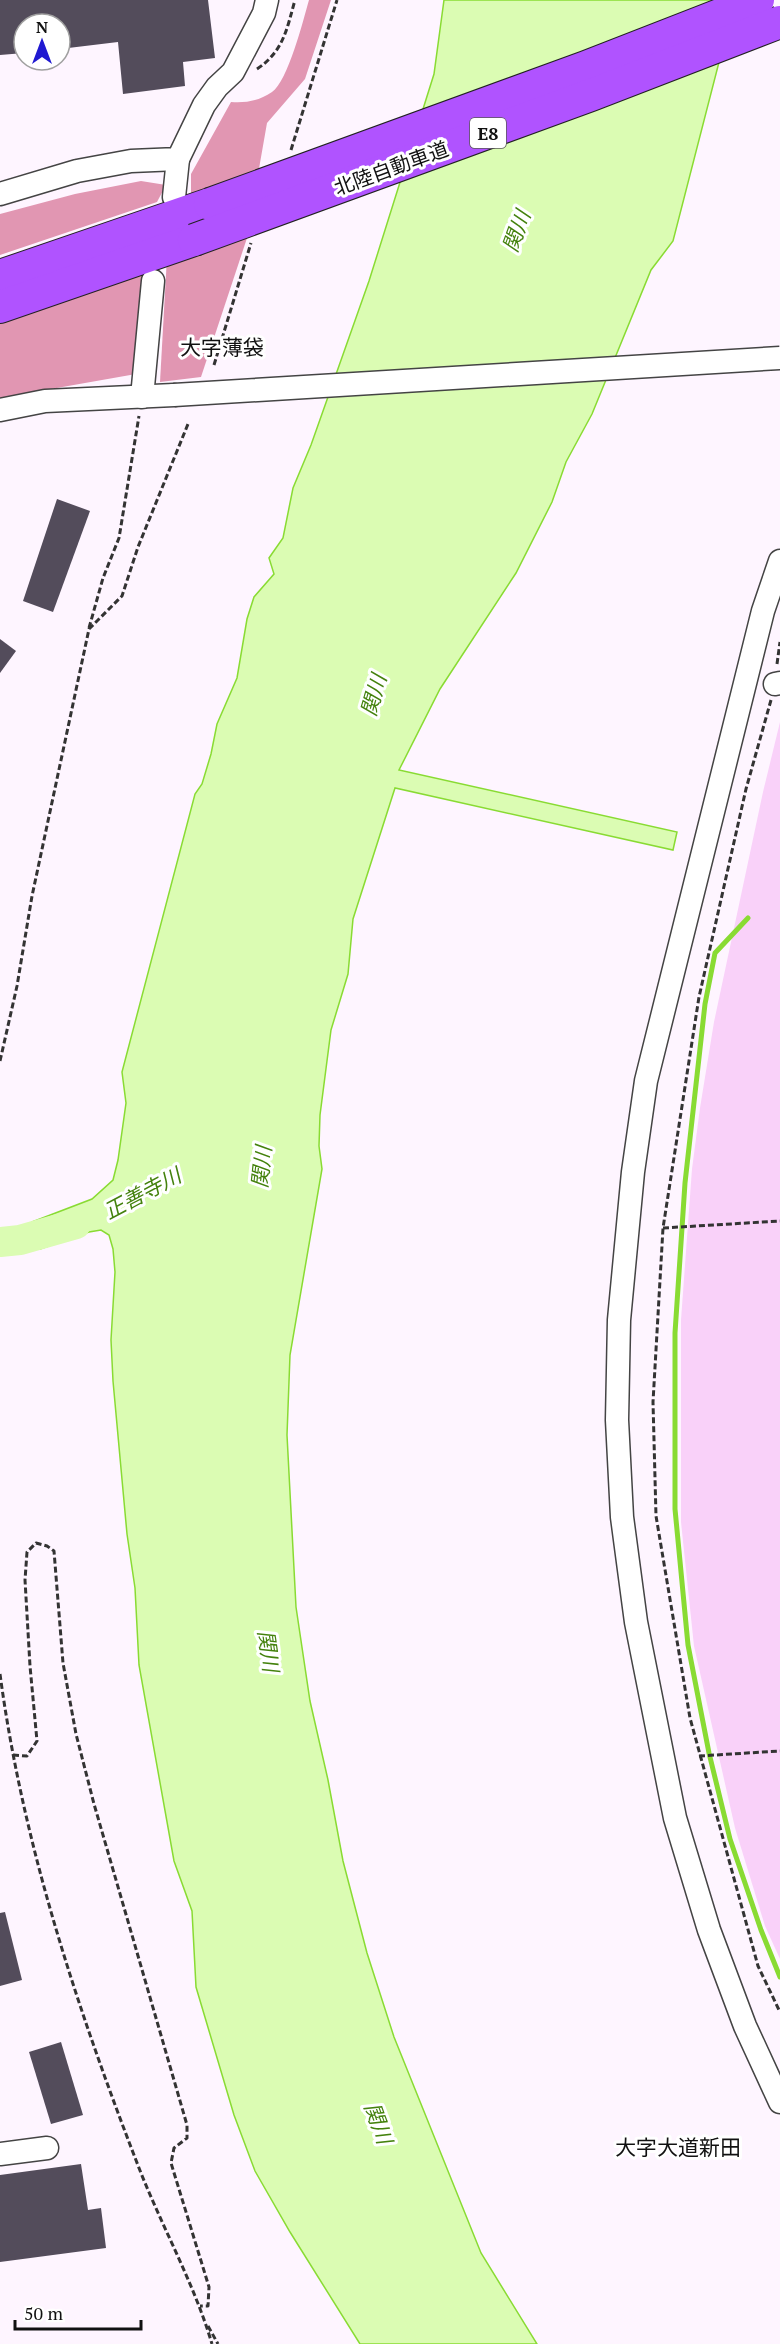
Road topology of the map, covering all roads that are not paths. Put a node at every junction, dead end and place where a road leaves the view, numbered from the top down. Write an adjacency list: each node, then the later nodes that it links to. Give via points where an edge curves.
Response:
1 (267, 0): 4 (street, via 233,72 204,105)
2 (758, 0): 7 (highway, 北陸自動車道 / E8, bridge, via 210,204)
3 (780, 22): 9 (highway, 北陸自動車道 / E8, bridge, via 591,95)
4 (178, 159): 5 (street, via 131,161 77,171); 6 (street)
5 (0, 194)
6 (174, 197)
7 (0, 276)
8 (153, 280): 11 (street)
9 (0, 307)
10 (780, 358): 11 (street, bridge)
11 (142, 397): 12 (street, via 45,401)
12 (0, 410)
13 (780, 561): 14 (street, via 760,622 646,1081 619,1320 617,1420 622,1517 636,1622 675,1818 712,1940)
14 (780, 2103)
15 (46, 2148): 16 (street)
16 (0, 2154)

